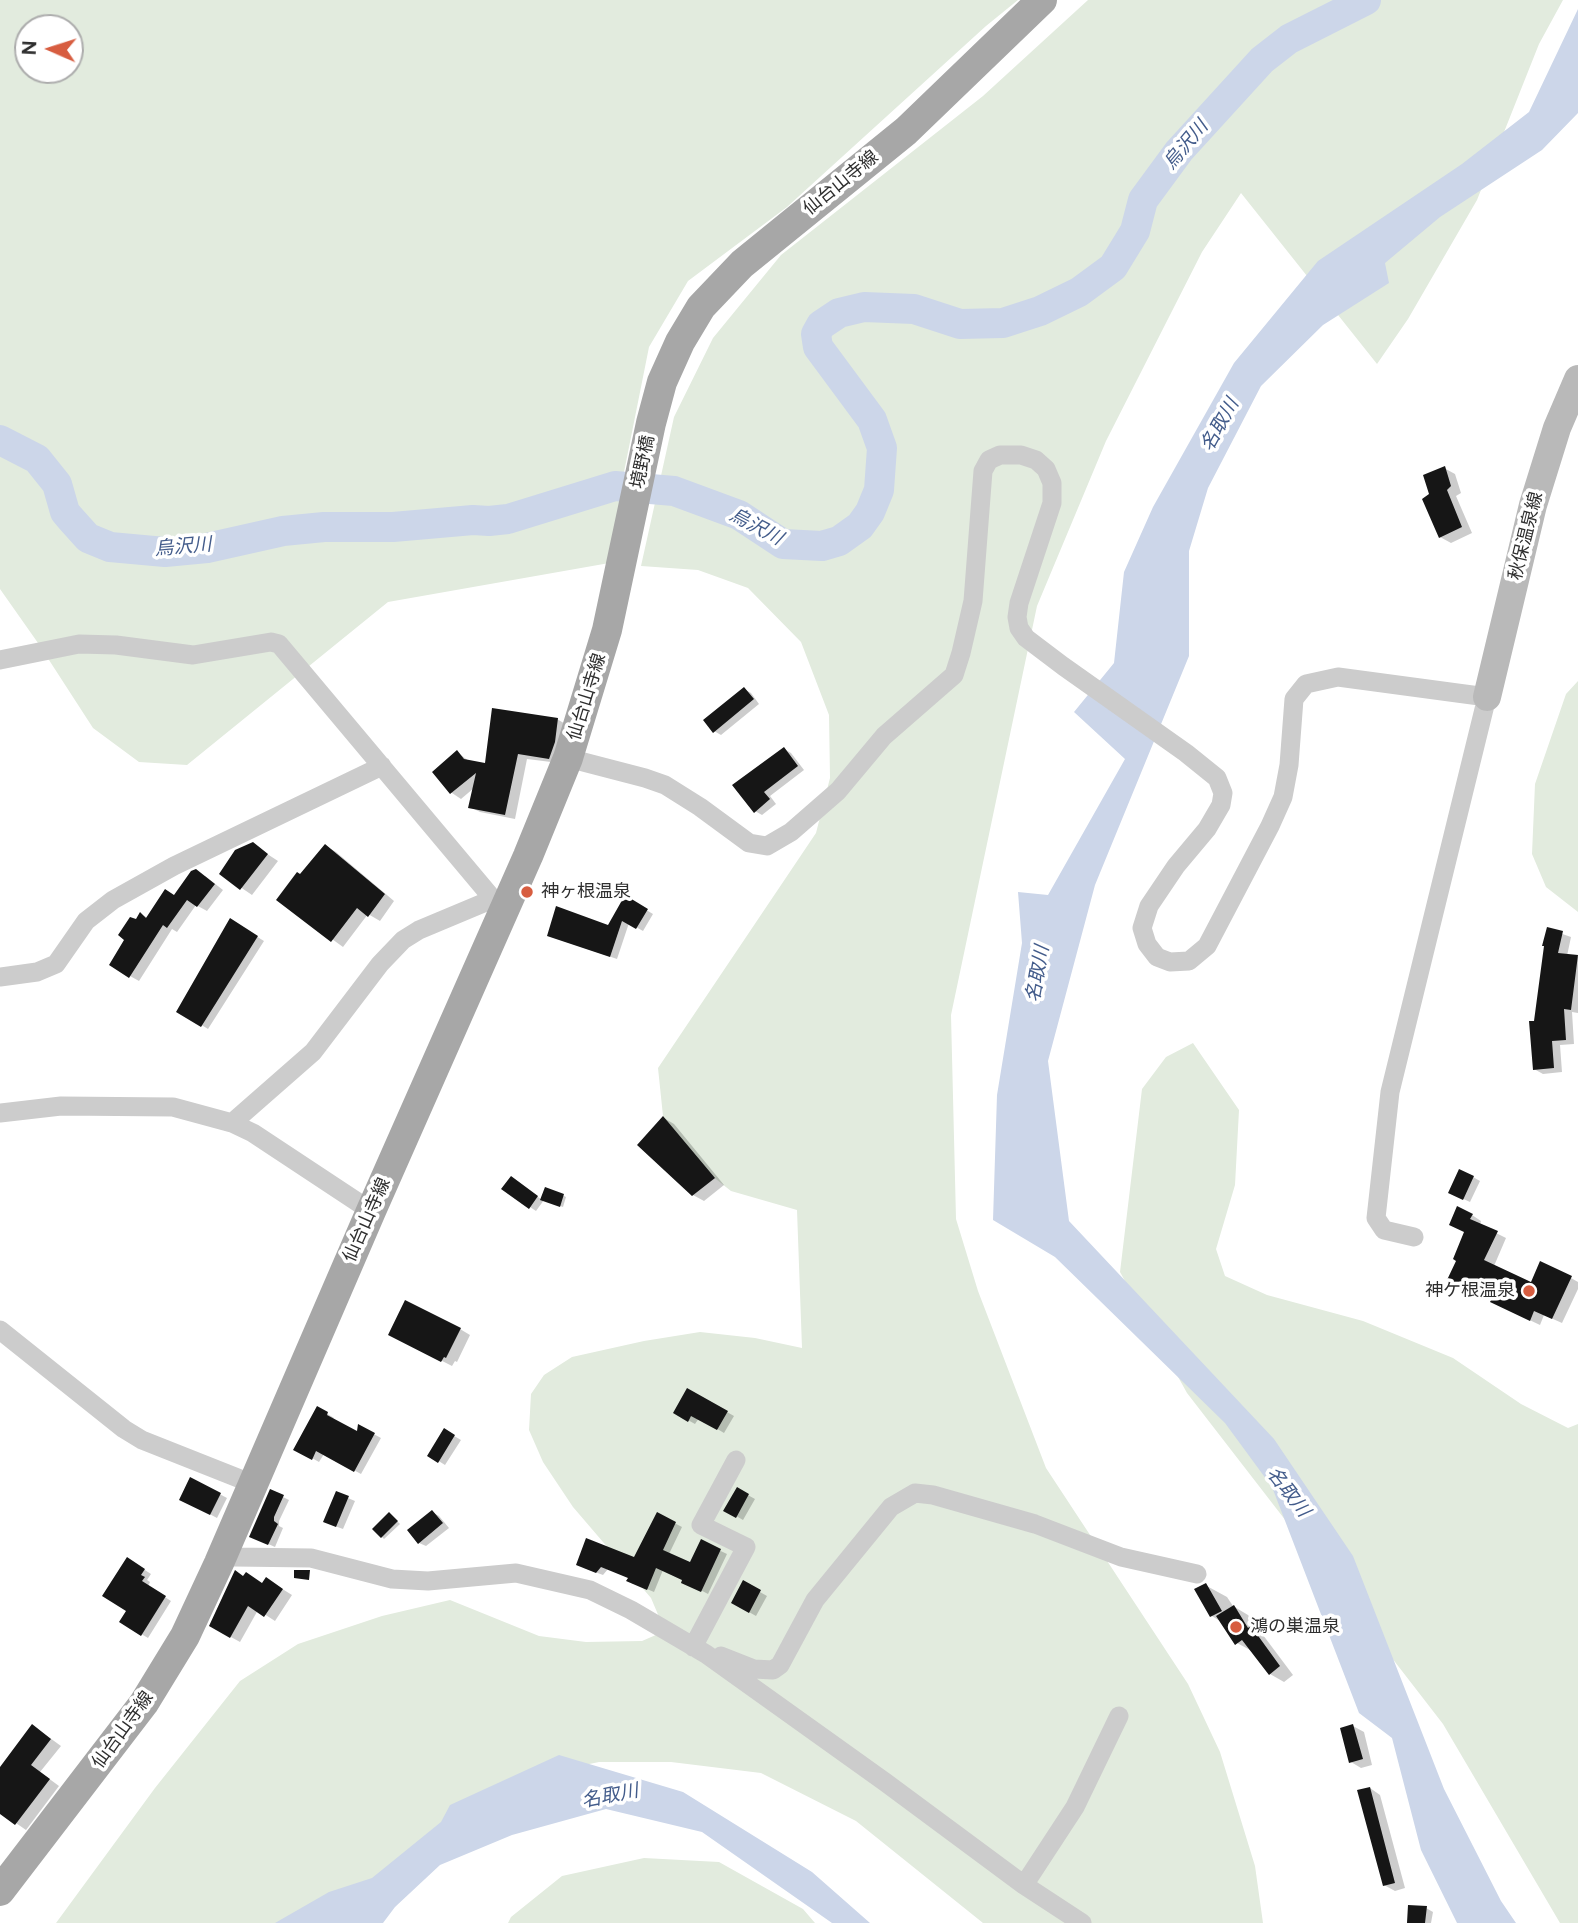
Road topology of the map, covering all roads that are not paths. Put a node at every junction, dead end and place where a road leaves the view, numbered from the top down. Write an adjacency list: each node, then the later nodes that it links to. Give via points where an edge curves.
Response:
1 (1042, 0): 3 (main road, 仙台山寺線, via 906,131 742,264 701,307 662,382)
2 (1578, 379): 6 (main road, 秋保温泉線, via 1532,505)
3 (651, 423): 4 (main road, 境野橋)
4 (634, 500): 7 (main road, 仙台山寺線, via 607,630)
5 (0, 660): 8 (street, via 79,644 193,655 279,644)
6 (1487, 696): 7 (street, via 1338,677 1306,684 1294,699 1283,797 1207,946 1189,961 1157,957 1142,928 1149,906 1207,829 1223,793 1217,778 1063,666 1019,628 1019,603 1052,503 1052,483 1036,460 1000,455 989,460 983,471 973,601 954,675 884,736 838,791 791,832 767,845 748,843 665,785); 14 (street, via 1390,1092 1376,1218 1384,1230)
7 (568, 758): 9 (main road, 仙台山寺線, via 528,856)
8 (382, 766): 9 (street); 10 (street, via 113,900 86,920 56,964)
9 (499, 902): 12 (street, via 403,940 313,1052); 13 (main road, 仙台山寺線)
10 (0, 977)
11 (0, 1113): 12 (street, via 61,1106 173,1107)
12 (232, 1124): 13 (street, via 253,1133)
13 (371, 1211): 17 (main road, 仙台山寺線)
14 (1414, 1237)
15 (0, 1330): 17 (street, via 142,1440)
16 (736, 1460): 20 (street, via 701,1525 746,1547)
17 (253, 1484): 18 (main road, 仙台山寺線)
18 (223, 1551): 20 (street, via 234,1557 310,1558 392,1578 428,1581 516,1573 558,1581 631,1610); 23 (main road, 仙台山寺線, via 185,1636 144,1703)
19 (1197, 1574): 20 (street, via 1121,1557 1035,1524 915,1493 891,1507 815,1600 780,1665 773,1670 754,1669)
20 (699, 1651): 22 (street)
21 (1119, 1716): 22 (street, via 1075,1807)
22 (1024, 1885): 24 (street)
23 (0, 1891)
24 (1082, 1923)

